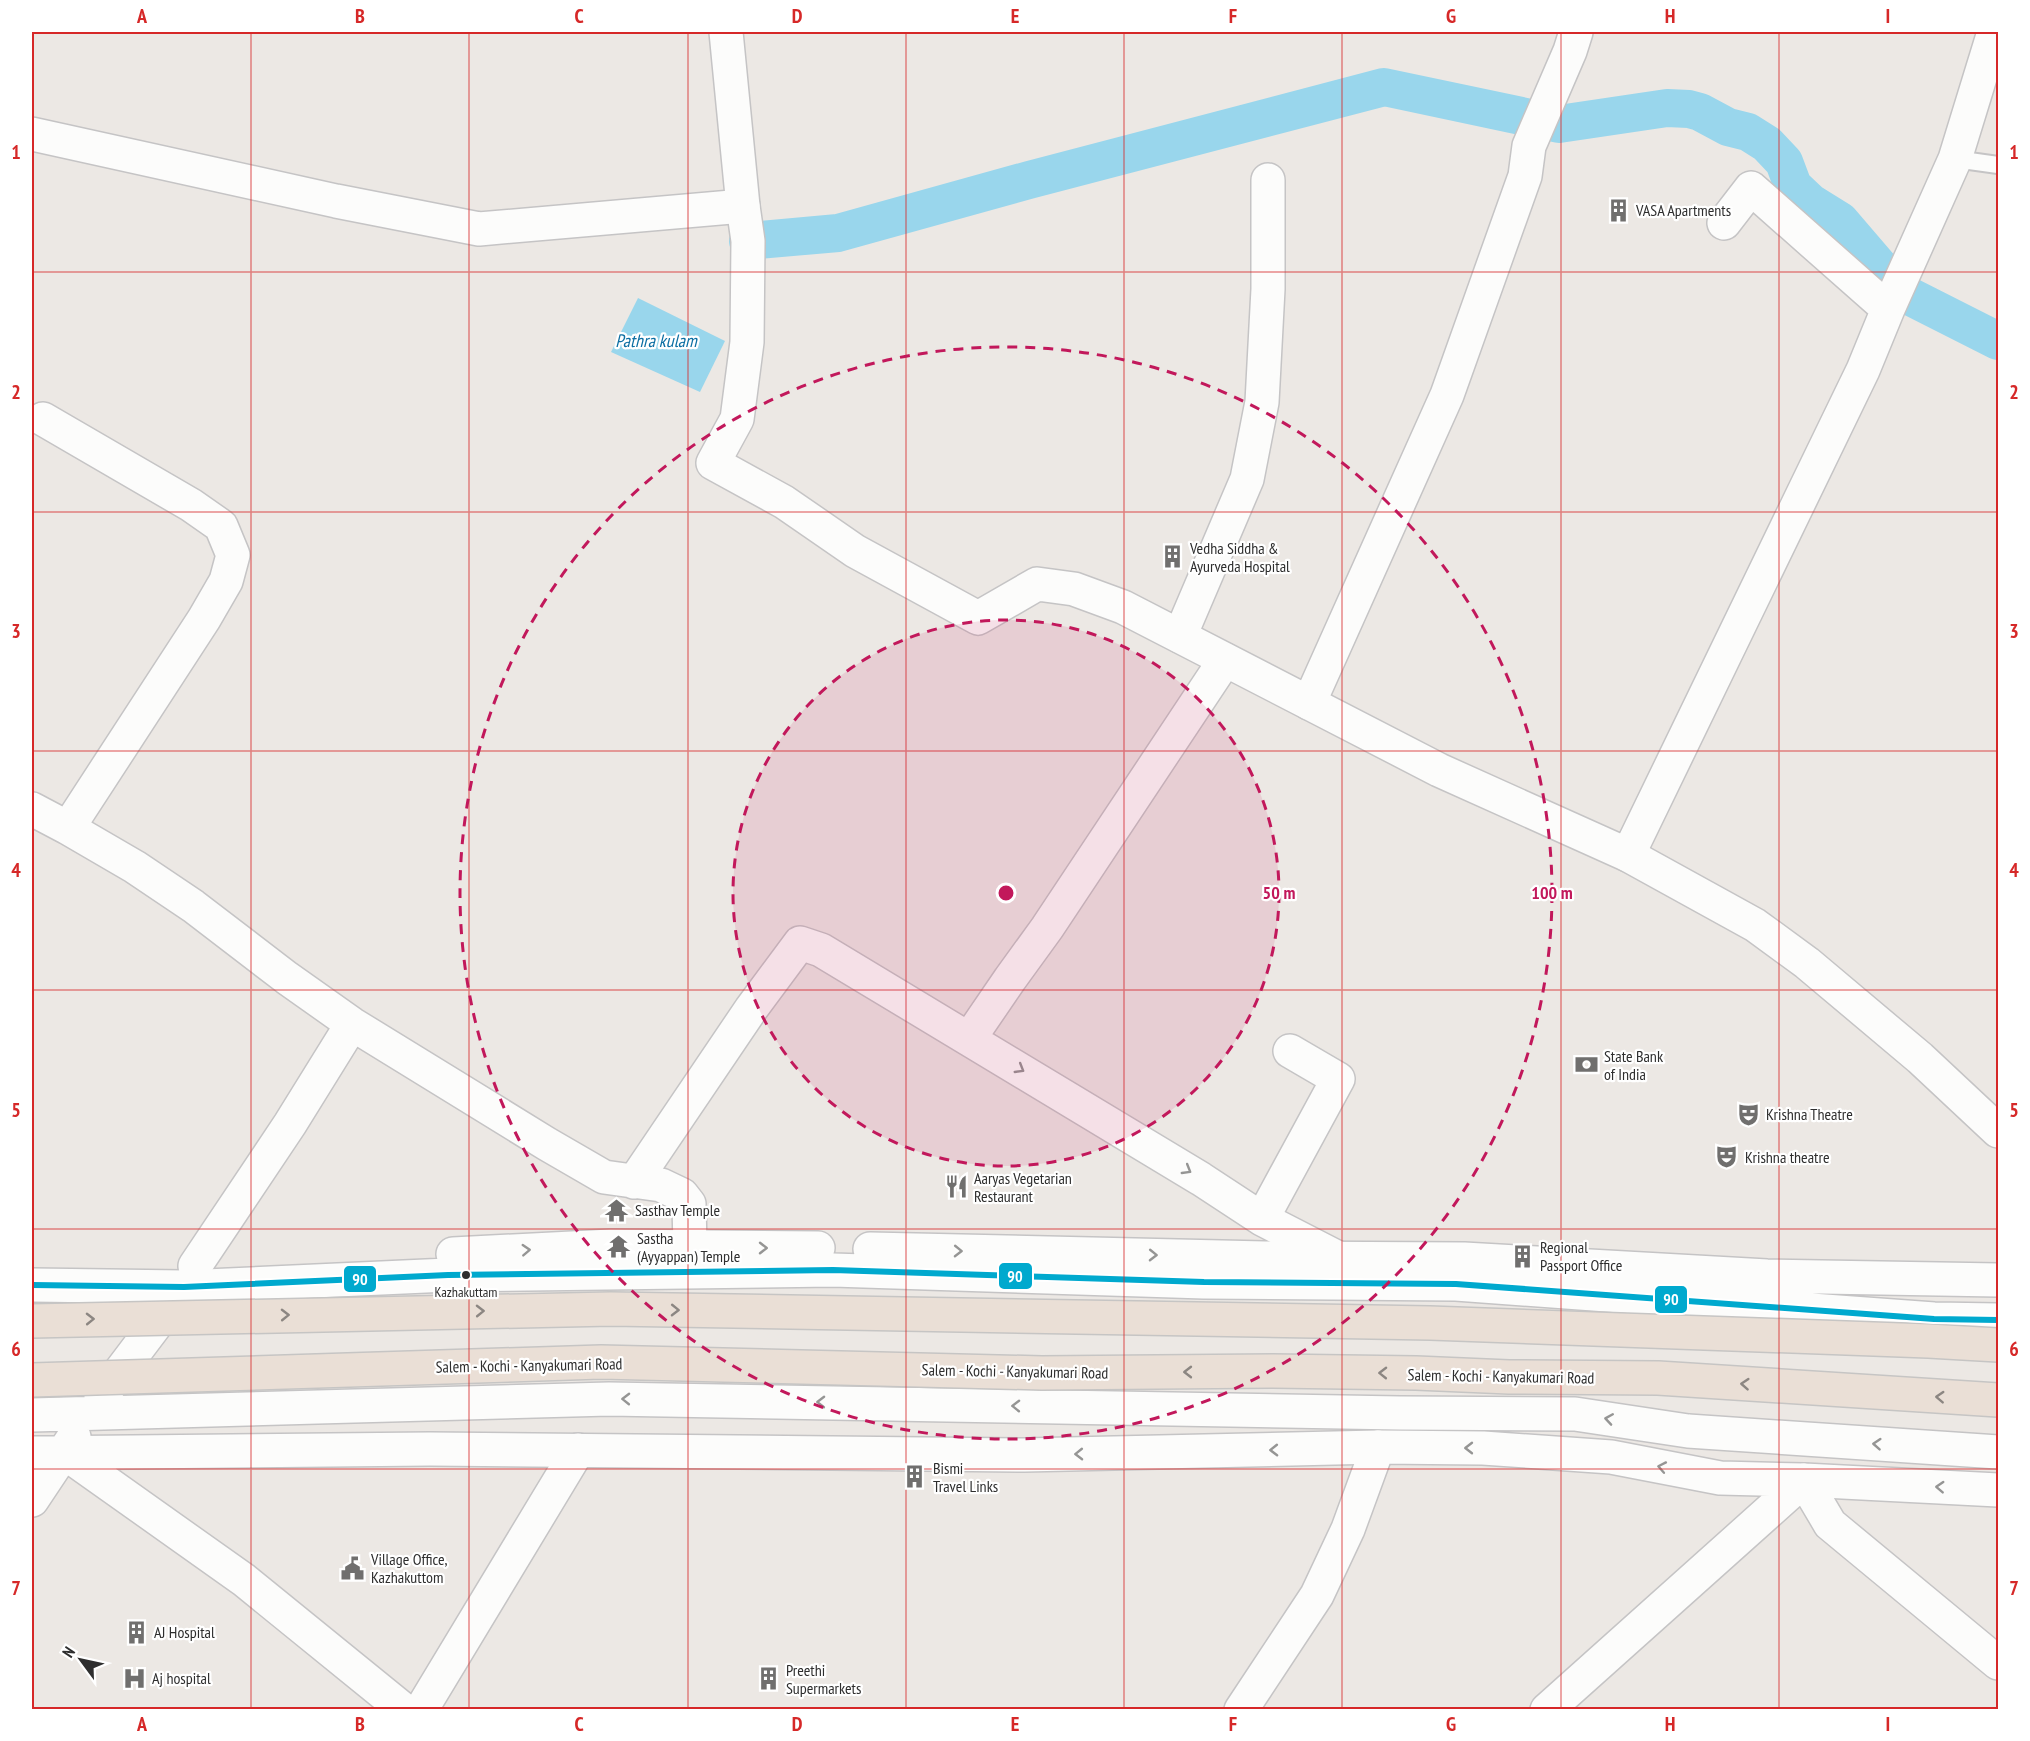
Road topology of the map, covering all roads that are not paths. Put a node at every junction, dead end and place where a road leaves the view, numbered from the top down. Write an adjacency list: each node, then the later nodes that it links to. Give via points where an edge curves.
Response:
1 (726, 32): 8 (street)
2 (1573, 41): 14 (street, via 1529,146 1524,176 1447,395)
3 (1994, 41): 5 (street)
4 (32, 134): 8 (street, via 478,229)
5 (1955, 159): 6 (lane); 10 (street)
6 (1998, 165)
7 (1268, 180): 12 (street, via 1268,289 1258,424 1247,479)
8 (743, 206): 12 (street, via 748,241 747,342 737,419 713,463 784,502 855,551 978,618 1037,584 1074,589 1123,607)
9 (1724, 223): 10 (street, via 1751,188)
10 (1888, 309): 17 (street, via 1858,381)
11 (43, 419): 16 (street, via 191,505 220,526 233,555 226,581 204,619)
12 (1179, 636): 13 (street)
13 (1225, 660): 14 (street); 19 (street)
14 (1309, 703): 17 (street, via 1439,770)
15 (32, 808): 16 (street)
16 (68, 828): 18 (street, via 193,906)
17 (1628, 855): 21 (street, via 1755,926 1807,963 1920,1058)
18 (352, 1024): 22 (street, via 604,1177); 27 (street)
19 (969, 1039): 22 (street, via 821,950 800,944 751,1009); 23 (street, one-way to 23)
20 (1290, 1051): 23 (street, via 1338,1079)
21 (1998, 1131)
22 (634, 1182): 24 (street, via 661,1185 682,1194 688,1204)
23 (1262, 1219): 25 (street)
24 (690, 1247): 25 (street, one-way to 25); 27 (street, one-way to 24, via 611,1246)
25 (1338, 1258): 28 (street, via 1464,1259 1767,1276)
26 (32, 1268): 27 (street)
27 (189, 1276): 29 (street); 30 (street, via 833,1270 1204,1282 1456,1284); 35 (street)
28 (1998, 1280)
29 (32, 1285)
30 (1998, 1320)
31 (32, 1321): 32 (highway, one-way to 32, bridge, via 611,1309 1430,1323)
32 (1998, 1345)
33 (32, 1380): 34 (highway, Salem - Kochi - Kanyakumari Road, one-way to 33, bridge, via 1659,1378 1273,1371 1042,1373 602,1362)
34 (1998, 1400)
35 (89, 1413): 36 (street); 39 (street, one-way to 35, via 1688,1431 1575,1414 609,1399); 41 (street)
36 (32, 1415)
37 (1378, 1447): 38 (street, one-way to 38, via 1024,1455); 42 (street, one-way to 37, via 1720,1478 1588,1455); 48 (street, via 1348,1529 1317,1595)
38 (578, 1450): 41 (street); 47 (street)
39 (1998, 1452)
40 (32, 1453): 41 (street)
41 (65, 1453): 44 (street); 46 (street, via 244,1580)
42 (1804, 1480): 43 (street, one-way to 42); 45 (street, via 1830,1524); 49 (street)
43 (1998, 1490)
44 (32, 1500)
45 (1998, 1663)
46 (404, 1710)
47 (421, 1710)
48 (1241, 1710)
49 (1546, 1710)

